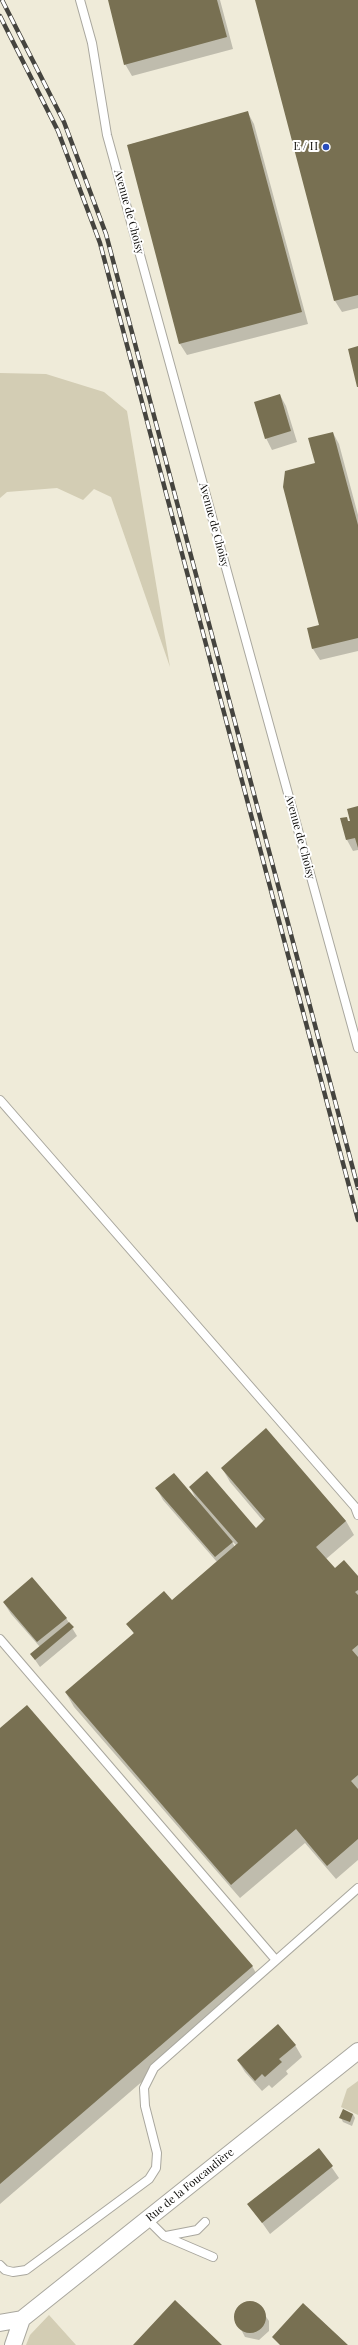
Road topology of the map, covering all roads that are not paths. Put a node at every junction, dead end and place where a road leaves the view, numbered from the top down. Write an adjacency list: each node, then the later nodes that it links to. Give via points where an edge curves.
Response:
1 (80, 0): 2 (lane, Avenue de Choisy, via 92,43 110,142)
2 (358, 1048)
3 (0, 1100): 4 (lane, via 355,1507)
4 (358, 1515)
5 (0, 1639): 7 (lane)
6 (358, 1888): 7 (lane)
7 (275, 1959): 13 (lane, via 154,2068 144,2088 145,2106 157,2153 156,2168 149,2179 26,2270 13,2272 5,2270)
8 (358, 2051): 9 (street, Rue de la Foucaudière)
9 (147, 2219): 11 (lane); 14 (street, Rue de la Foucaudière)
10 (205, 2222): 11 (lane, via 192,2232)
11 (164, 2236): 12 (lane)
12 (213, 2257)
13 (0, 2265)
14 (22, 2319): 15 (street, Rue de la Foucaudière); 16 (street)
15 (0, 2323)
16 (13, 2345)

